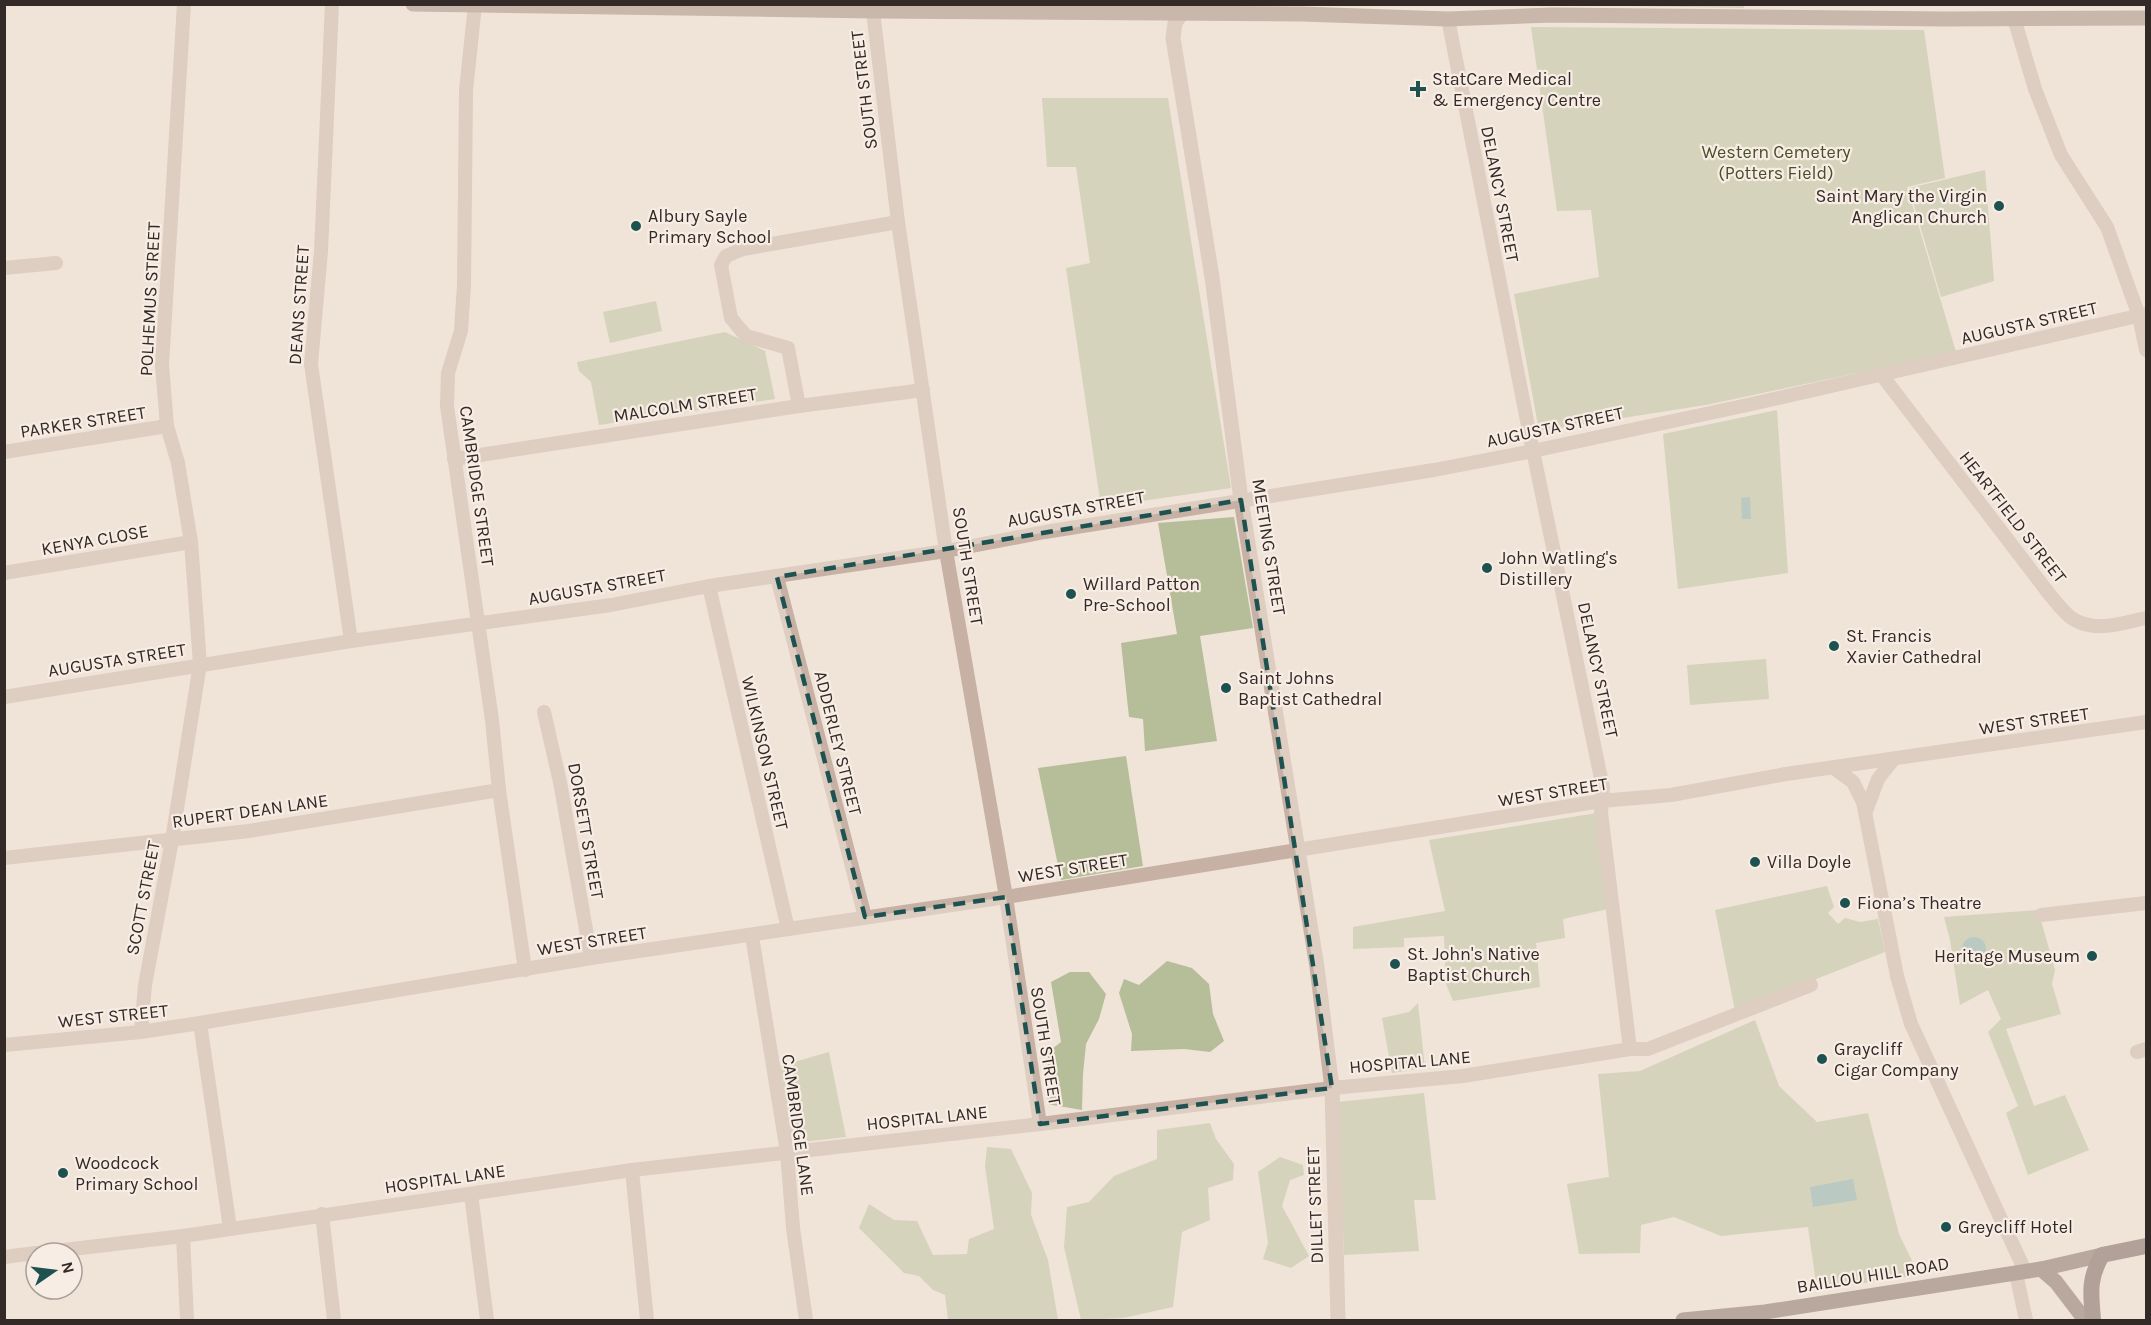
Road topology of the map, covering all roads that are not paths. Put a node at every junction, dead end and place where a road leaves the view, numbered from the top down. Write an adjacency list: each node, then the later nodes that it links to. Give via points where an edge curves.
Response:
1 (184, 4): 23 (street, POLHEMUS STREET, via 162,365)
2 (332, 4): 35 (street, DEANS STREET, via 321,251 311,364)
3 (413, 4): 5 (main road)
4 (1195, 4): 11 (street)
5 (475, 5): 6 (main road); 26 (street, CAMBRIDGE STREET, via 466,90 464,285 460,331 448,373 447,406)
6 (758, 7): 10 (main road)
7 (911, 8): 8 (main road); 10 (main road)
8 (1047, 9): 11 (main road)
9 (1552, 10): 12 (main road); 14 (main road)
10 (873, 12): 15 (street, SOUTH STREET)
11 (1181, 14): 14 (main road); 27 (street, MEETING STREET, via 1173,38 1212,277)
12 (2014, 18): 13 (main road); 18 (street, via 2035,89 2061,155 2107,227)
13 (2146, 18)
14 (1448, 19): 24 (street, DELANCY STREET)
15 (898, 222): 21 (street, SOUTH STREET); 22 (street, via 743,249 726,256 721,265 731,318 746,336 788,348)
16 (57, 263): 17 (street)
17 (4, 268)
18 (2143, 315): 19 (street); 20 (street, AUGUSTA STREET)
19 (2146, 350)
20 (1881, 374): 24 (street, AUGUSTA STREET); 33 (street, HEARTFIELD STREET, via 2071,618 2101,627)
21 (923, 390): 22 (street, MALCOLM STREET); 29 (street, SOUTH STREET)
22 (799, 406): 26 (street, MALCOLM STREET)
23 (167, 426): 25 (street, PARKER STREET); 28 (street, POLHEMUS STREET, via 178,463)
24 (1533, 452): 27 (street, AUGUSTA STREET); 43 (street, DELANCY STREET, via 1603,788)
25 (4, 453)
26 (454, 459): 34 (street, CAMBRIDGE STREET)
27 (1241, 500): 29 (street, AUGUSTA STREET); 46 (street, MEETING STREET)
28 (191, 542): 30 (street, KENYA CLOSE); 36 (street, POLHEMUS STREET)
29 (946, 551): 31 (street, AUGUSTA STREET); 48 (street, SOUTH STREET)
30 (4, 573)
31 (777, 577): 32 (street, AUGUSTA STREET); 51 (street, ADDERLEY STREET)
32 (709, 586): 34 (street, AUGUSTA STREET, via 611,605); 52 (street, WILKINSON STREET)
33 (2146, 618)
34 (477, 623): 35 (street, AUGUSTA STREET); 42 (street, CAMBRIDGE STREET)
35 (351, 641): 36 (street, AUGUSTA STREET)
36 (200, 664): 37 (street, AUGUSTA STREET); 45 (street, SCOTT STREET)
37 (4, 697)
38 (544, 712): 54 (street, DORSETT STREET)
39 (2146, 722): 40 (street, WEST STREET)
40 (1893, 760): 41 (street, WEST STREET); 44 (street, via 1878,779)
41 (1834, 768): 43 (street, WEST STREET, via 1671,795); 44 (street, via 1853,782)
42 (499, 790): 45 (street, RUPERT DEAN LANE); 55 (street, CAMBRIDGE STREET)
43 (1601, 801): 46 (street, WEST STREET); 60 (street, DELANCY STREET)
44 (1866, 811): 75 (street, via 1896,976 1911,1024)
45 (172, 840): 47 (street, RUPERT DEAN LANE); 58 (street, SCOTT STREET, via 147,975)
46 (1298, 851): 48 (street, WEST STREET); 61 (street, MEETING STREET)
47 (4, 858)
48 (1006, 897): 51 (street, WEST STREET); 62 (street, SOUTH STREET)
49 (2146, 903): 50 (street)
50 (2041, 915)
51 (865, 917): 52 (street, WEST STREET)
52 (788, 929): 53 (street, WEST STREET)
53 (752, 936): 54 (street, WEST STREET); 63 (street, CAMBRIDGE LANE)
54 (591, 958): 55 (street, WEST STREET)
55 (525, 970): 57 (street, WEST STREET)
56 (1810, 985): 60 (street, HOSPITAL LANE, via 1648,1049)
57 (200, 1023): 58 (street, WEST STREET); 67 (street)
58 (141, 1032): 59 (street, WEST STREET)
59 (4, 1045)
60 (1630, 1049): 61 (street, HOSPITAL LANE, via 1463,1076)
61 (1332, 1088): 62 (street, HOSPITAL LANE); 81 (street, DILLET STREET)
62 (1040, 1124): 63 (street, HOSPITAL LANE)
63 (787, 1152): 64 (street, HOSPITAL LANE); 80 (street, CAMBRIDGE LANE)
64 (632, 1170): 65 (street, HOSPITAL LANE); 79 (street)
65 (471, 1194): 66 (street, HOSPITAL LANE); 78 (street)
66 (322, 1214): 67 (street, HOSPITAL LANE); 77 (street)
67 (230, 1228): 68 (street, HOSPITAL LANE)
68 (183, 1236): 70 (street, HOSPITAL LANE); 76 (street)
69 (2146, 1246): 72 (highway)
70 (84, 1248)
71 (24, 1255): 73 (street, HOSPITAL LANE)
72 (2102, 1255): 74 (main road, BAILLOU HILL ROAD); 85 (highway, via 2091,1283)
73 (4, 1257)
74 (2041, 1269): 75 (main road, BAILLOU HILL ROAD); 84 (main road)
75 (2020, 1272): 82 (main road, BAILLOU HILL ROAD, via 1765,1312); 83 (street)
76 (187, 1320)
77 (334, 1320)
78 (487, 1320)
79 (647, 1320)
80 (806, 1320)
81 (1338, 1320)
82 (1683, 1320)
83 (2026, 1320)
84 (2085, 1320)
85 (2093, 1320)

